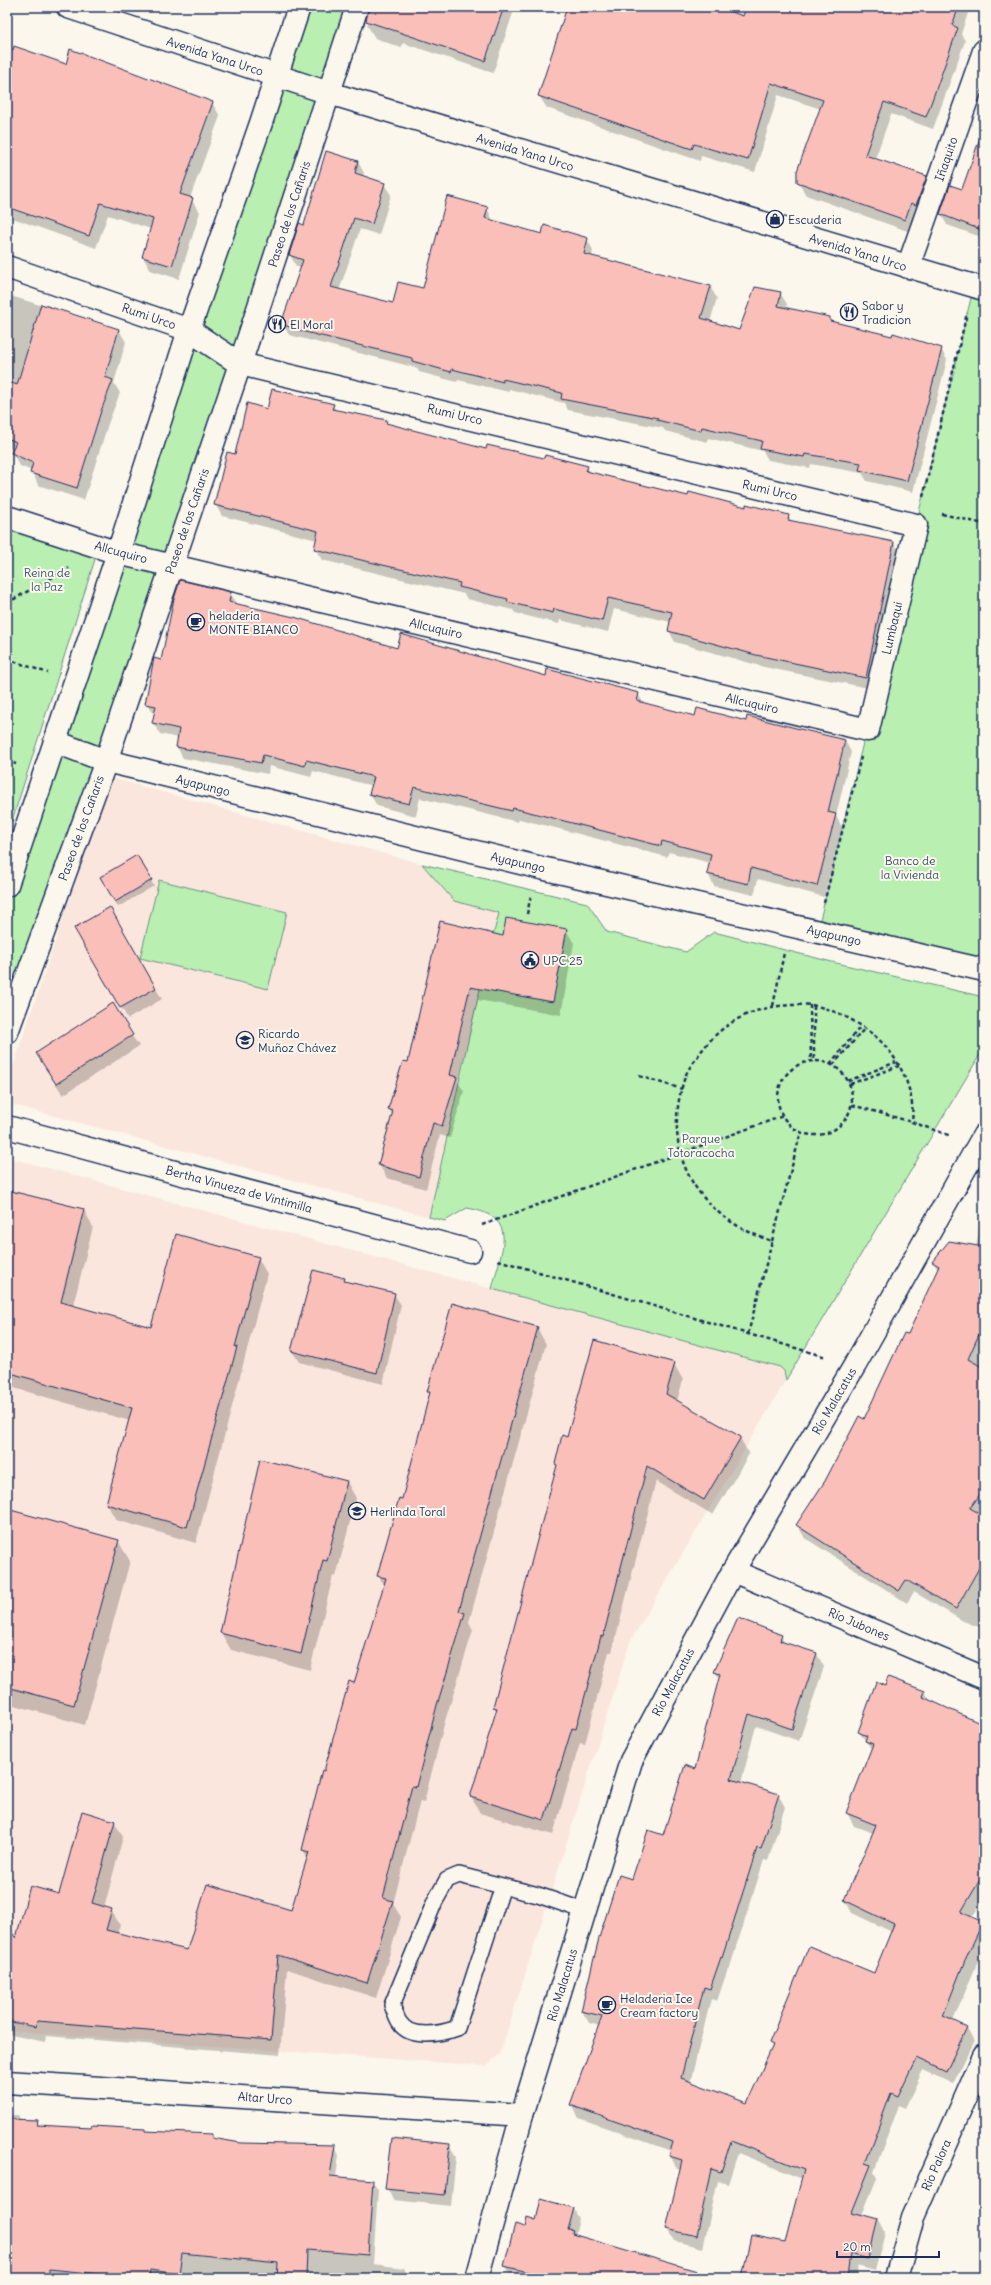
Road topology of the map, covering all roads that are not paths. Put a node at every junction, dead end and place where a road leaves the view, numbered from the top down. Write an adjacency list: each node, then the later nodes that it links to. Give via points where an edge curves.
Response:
1 (68, 7): 5 (street, Avenida Yana Urco)
2 (299, 7): 5 (street)
3 (357, 7): 6 (street, Paseo de los Cañaris)
4 (984, 51): 8 (street, Iñaquito)
5 (275, 76): 6 (street, Avenida Yana Urco); 10 (street)
6 (329, 93): 8 (street, Avenida Yana Urco); 11 (street, Paseo de los Cañaris)
7 (7, 267): 10 (street, Rumi Urco)
8 (908, 267): 9 (street, Avenida Yana Urco)
9 (979, 287)
10 (189, 330): 11 (street, Rumi Urco); 14 (street)
11 (240, 364): 13 (street, Rumi Urco); 15 (street, Paseo de los Cañaris)
12 (7, 517): 14 (street, Allcuquiro)
13 (918, 517): 16 (street, Lumbaqui)
14 (111, 550): 15 (street, Allcuquiro); 17 (street)
15 (172, 565): 16 (street, Allcuquiro); 18 (street, Paseo de los Cañaris)
16 (868, 730)
17 (56, 742): 18 (street, Ayapungo); 19 (street)
18 (106, 761): 20 (street, Ayapungo, via 538,867); 21 (street, Paseo de los Cañaris)
19 (7, 885)
20 (984, 970)
21 (7, 1032)
22 (7, 1127): 24 (street, Bertha Vinueza de Vintimilla)
23 (981, 1140): 25 (street, Río Malacatus, via 855,1366)
24 (470, 1251)
25 (734, 1571): 26 (street, Río Jubones); 28 (street, Río Malacatus, via 631,1760)
26 (984, 1678)
27 (503, 1886): 27 (lane, via 459,1875 447,1880 435,1901 392,2005 399,2024 415,2033 440,2035 457,2028); 28 (lane)
28 (585, 1911): 31 (street, Río Malacatus)
29 (984, 2056): 33 (street, Río Palora, via 913,2217)
30 (7, 2082): 31 (street, Altar Urco)
31 (522, 2115): 32 (street, Río Malacatus)
32 (477, 2278)
33 (896, 2278)

